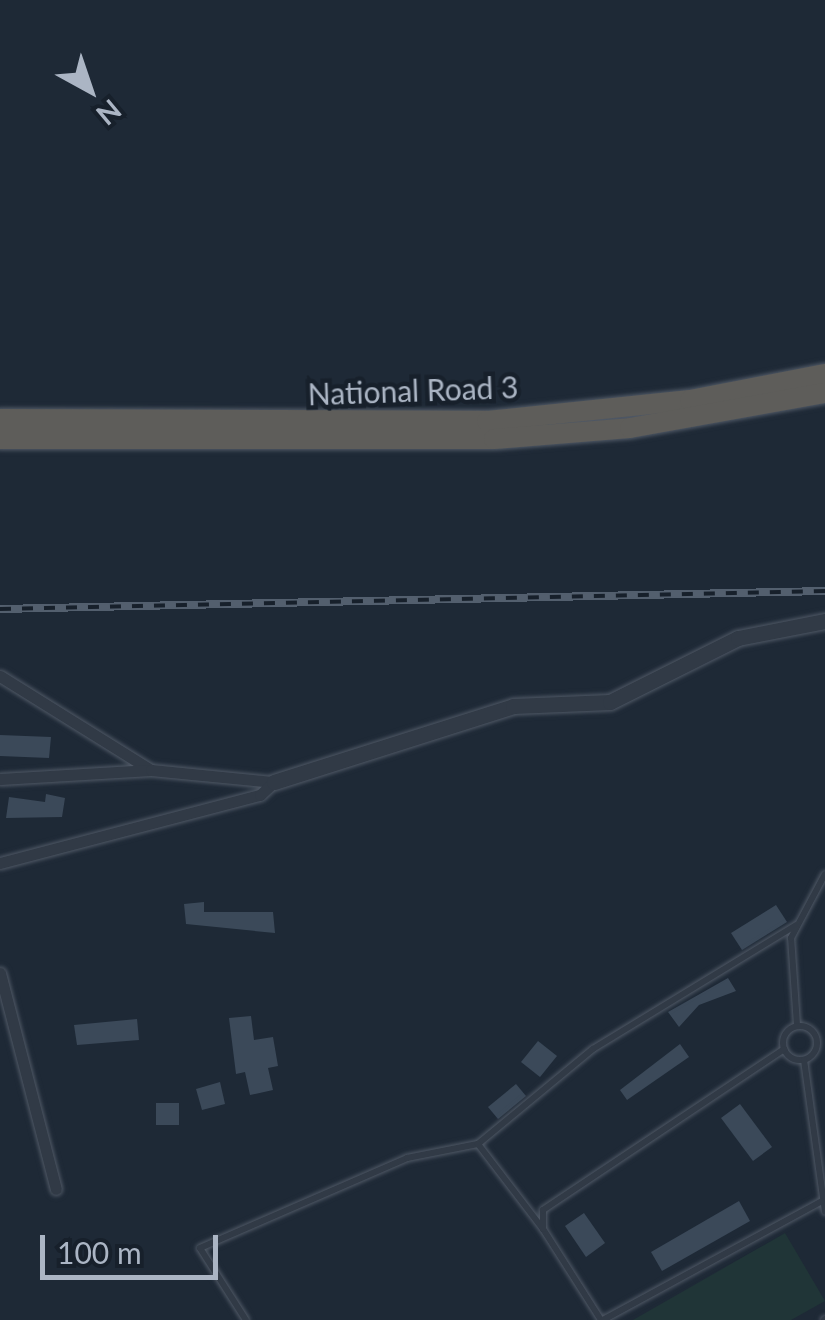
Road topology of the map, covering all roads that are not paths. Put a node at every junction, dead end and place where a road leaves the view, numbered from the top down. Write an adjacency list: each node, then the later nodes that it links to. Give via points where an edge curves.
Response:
1 (825, 374): 3 (highway, National Road 3, via 690,400 487,421)
2 (825, 394): 4 (highway, via 630,428 494,439)
3 (0, 419)
4 (0, 440)
5 (825, 622): 9 (street, via 738,638 610,702 513,706)
6 (0, 676): 7 (street)
7 (151, 770): 8 (street); 9 (street)
8 (0, 779)
9 (274, 782): 10 (street, via 260,795)
10 (0, 863)
11 (825, 874): 12 (lane)
12 (796, 925): 14 (lane, via 787,973); 17 (lane, via 593,1049)
13 (0, 973): 18 (street)
14 (796, 1025): 15 (lane); 16 (lane, via 817,1039)
15 (784, 1050): 16 (lane); 21 (lane, via 544,1210)
16 (804, 1060): 19 (lane)
17 (478, 1144): 21 (lane); 22 (lane, via 334,1184 200,1248)
18 (56, 1189)
19 (822, 1200): 20 (lane); 23 (lane)
20 (825, 1212)
21 (543, 1229): 23 (lane)
22 (246, 1320)
23 (602, 1320)

